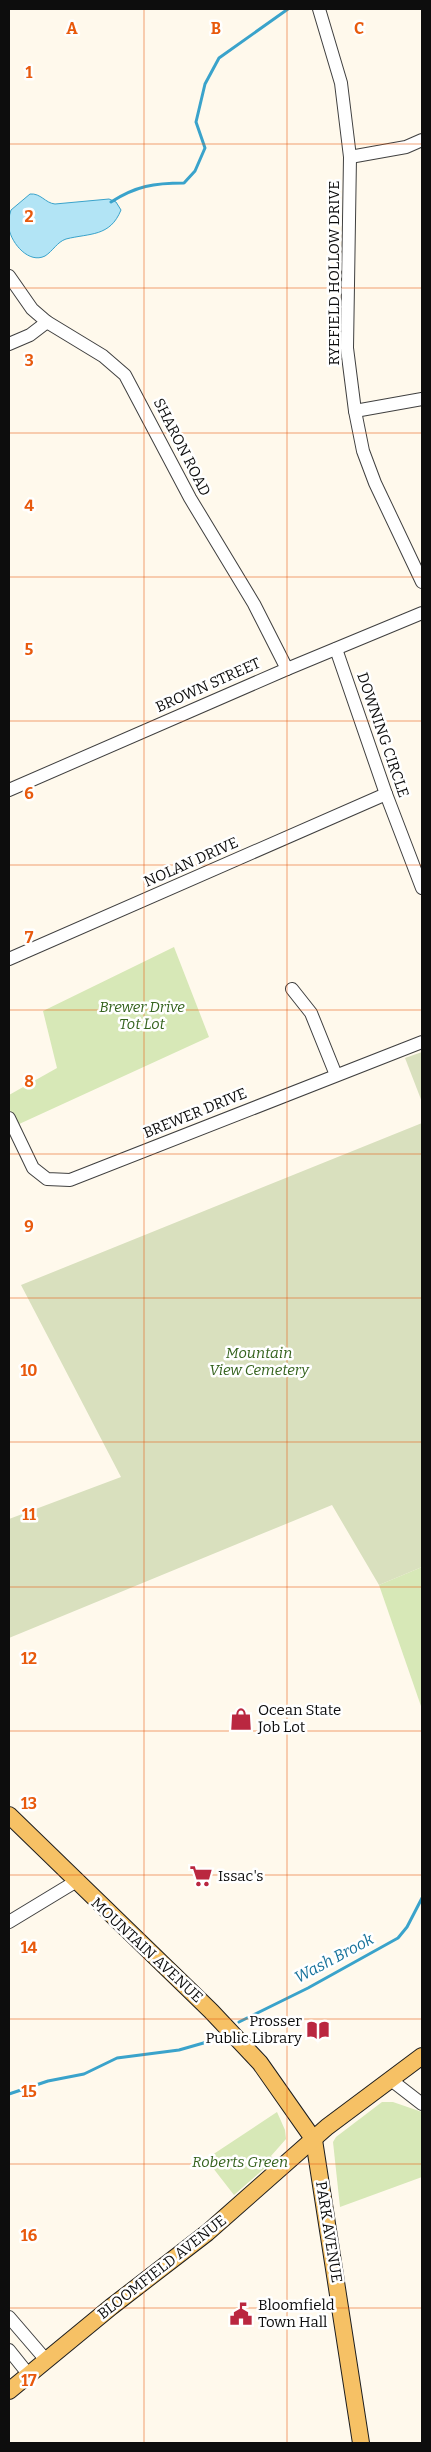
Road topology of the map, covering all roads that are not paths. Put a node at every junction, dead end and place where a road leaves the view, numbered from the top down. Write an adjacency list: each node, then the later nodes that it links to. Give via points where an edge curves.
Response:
1 (320, 12): 3 (street, RYEFIELD HOLLOW DRIVE, via 340,83)
2 (422, 140): 3 (street)
3 (350, 157): 8 (street, RYEFIELD HOLLOW DRIVE, via 347,348)
4 (9, 276): 5 (street, SHARON ROAD, via 32,308)
5 (47, 322): 6 (street, via 30,335); 12 (street, SHARON ROAD, via 103,356 125,375)
6 (9, 344)
7 (422, 399): 8 (street)
8 (355, 411): 9 (street, RYEFIELD HOLLOW DRIVE, via 363,451 375,483)
9 (422, 582)
10 (422, 613): 11 (street, BROWN STREET)
11 (336, 649): 12 (street, BROWN STREET); 14 (street, DOWNING CIRCLE)
12 (287, 669): 13 (street, BROWN STREET)
13 (9, 790)
14 (386, 794): 15 (street, DOWNING CIRCLE); 16 (street, NOLAN DRIVE)
15 (422, 888)
16 (9, 959)
17 (292, 989): 19 (street, via 311,1013)
18 (422, 1042): 19 (street, BREWER DRIVE)
19 (336, 1075): 20 (street, BREWER DRIVE, via 70,1180 47,1180 33,1168)
20 (9, 1118)
21 (9, 1815): 22 (main road, MOUNTAIN AVENUE)
22 (75, 1882): 23 (street); 27 (main road, MOUNTAIN AVENUE, via 249,2051)
23 (9, 1922)
24 (422, 2056): 25 (main road, BLOOMFIELD AVENUE)
25 (391, 2080): 26 (street); 27 (main road, BLOOMFIELD AVENUE)
26 (422, 2104)
27 (314, 2140): 30 (main road, BLOOMFIELD AVENUE, via 207,2233); 33 (main road, PARK AVENUE)
28 (9, 2317): 30 (street)
29 (9, 2350): 31 (street)
30 (46, 2360): 31 (main road, BLOOMFIELD AVENUE)
31 (29, 2374): 32 (main road, BLOOMFIELD AVENUE)
32 (9, 2391)
33 (361, 2443)

